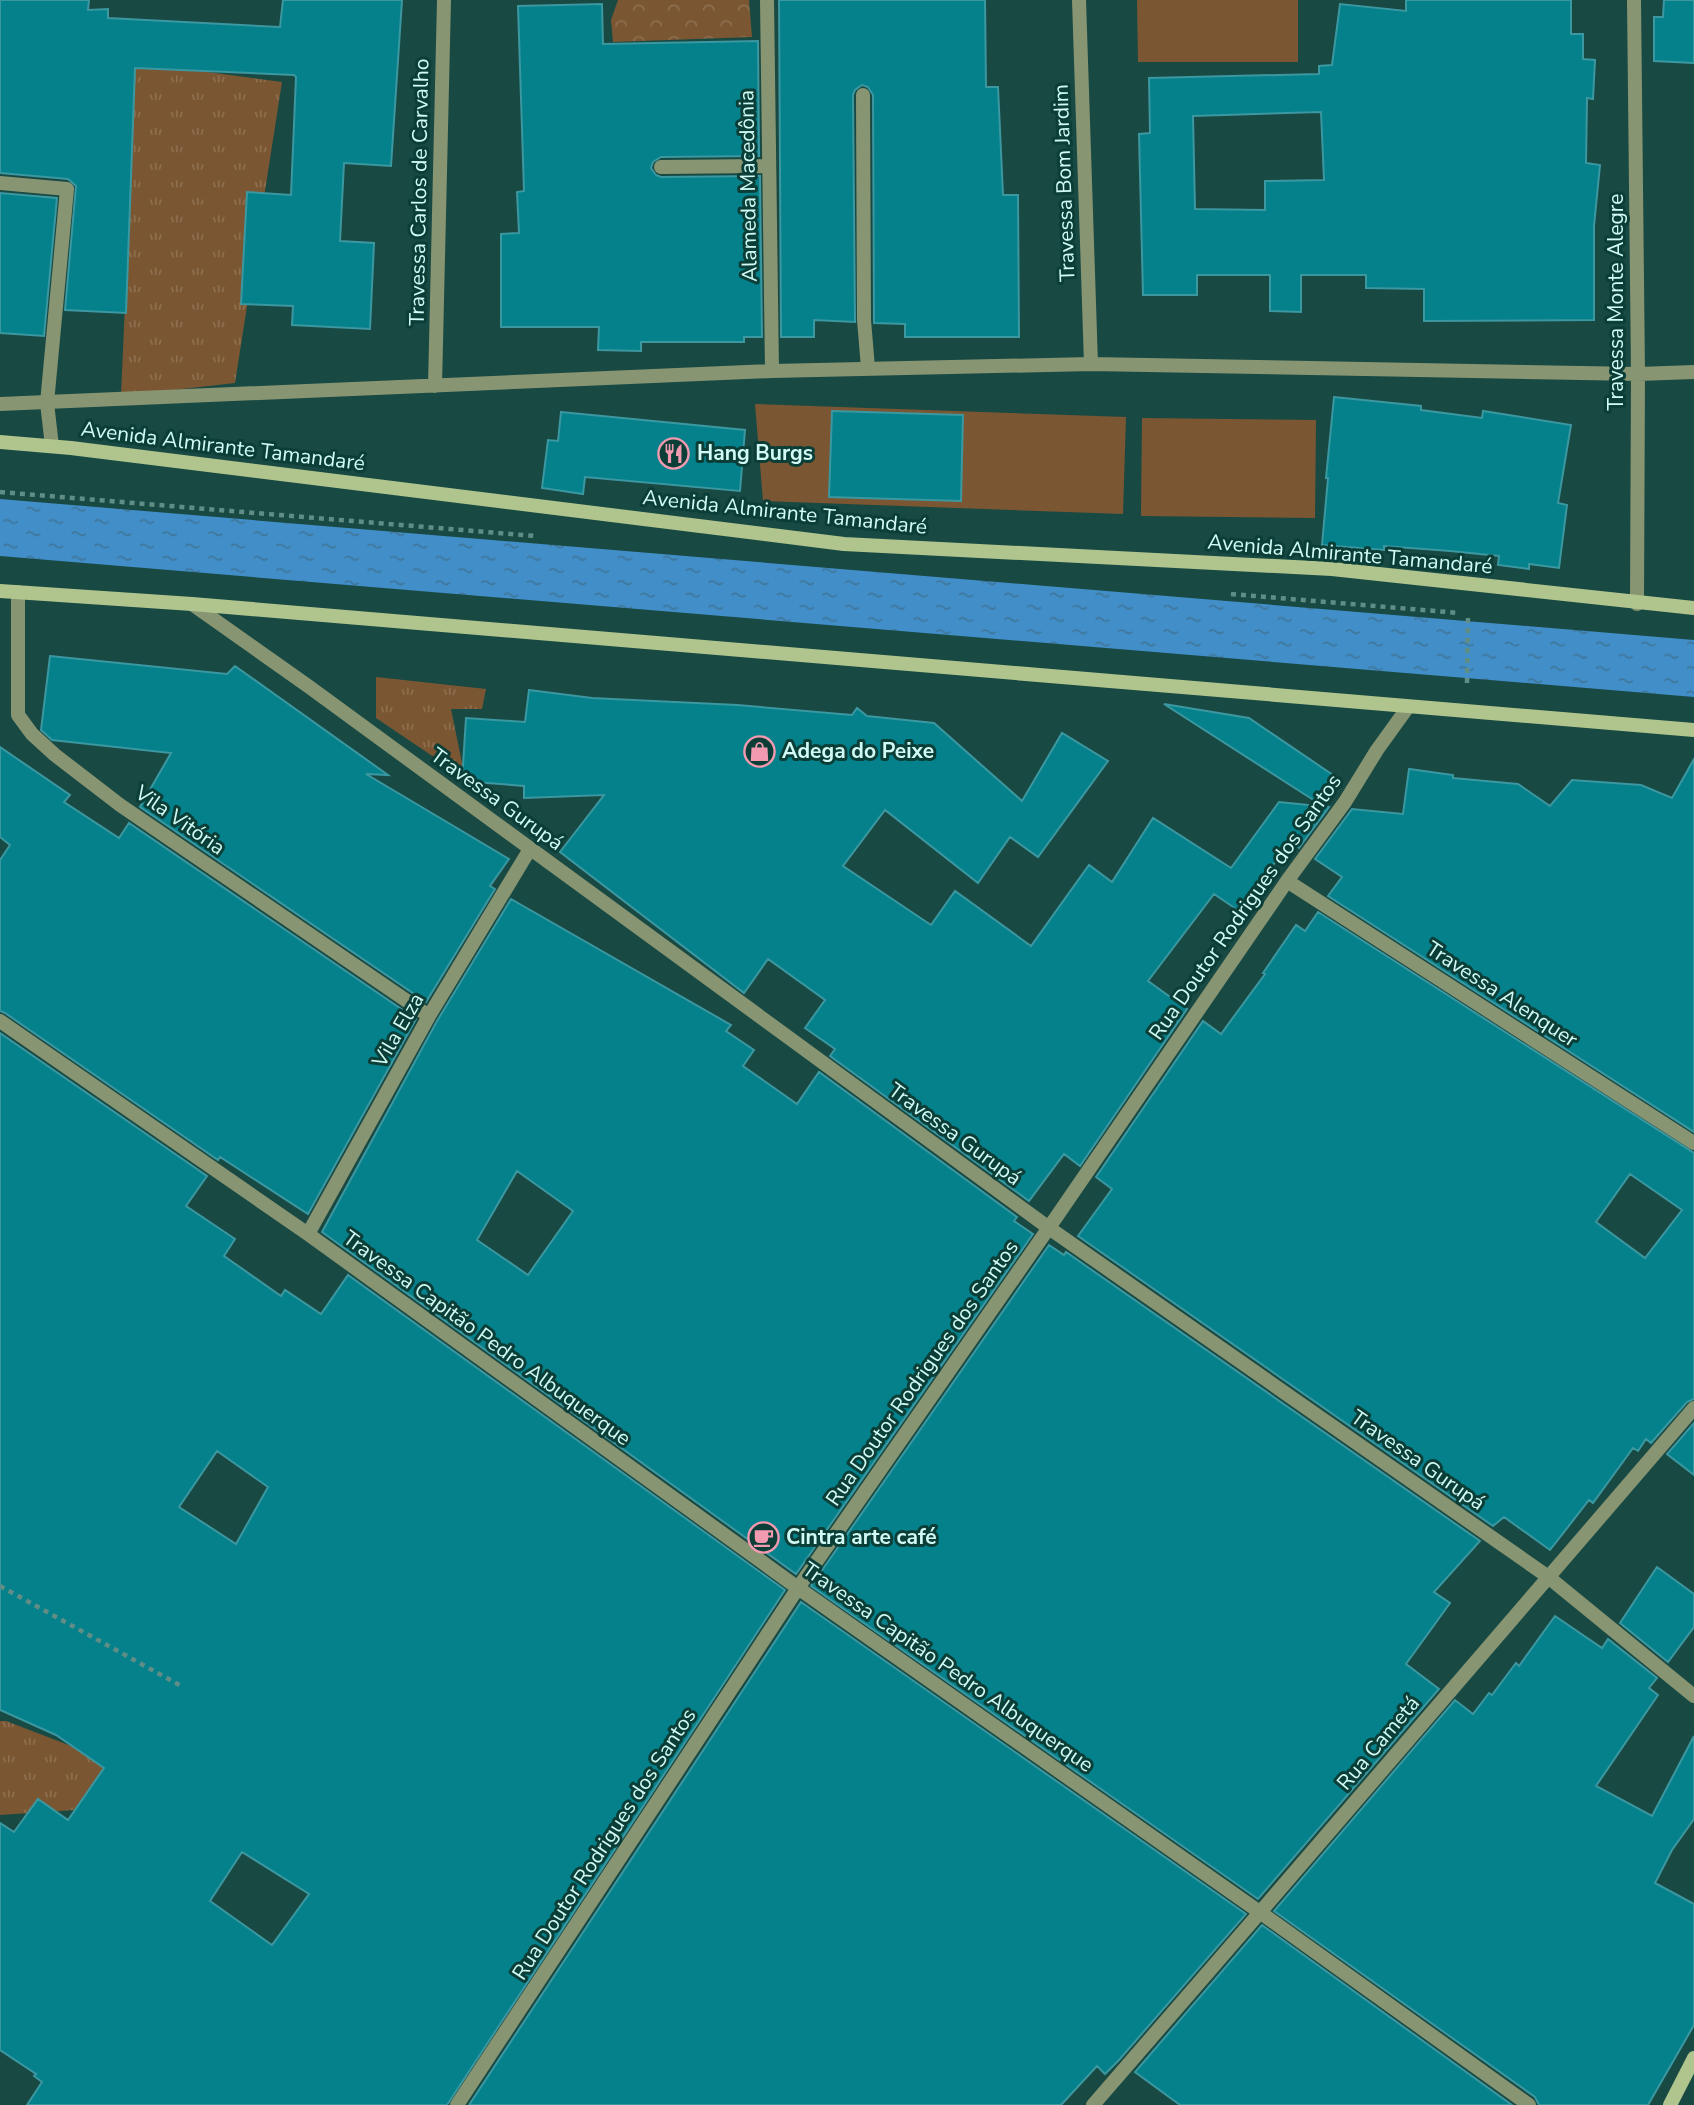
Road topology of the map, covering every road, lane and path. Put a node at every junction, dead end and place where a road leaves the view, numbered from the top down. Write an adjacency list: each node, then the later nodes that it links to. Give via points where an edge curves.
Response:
1 (444, 0): 14 (street, Travessa Carlos de Carvalho)
2 (767, 0): 6 (street, Alameda Macedônia)
3 (1079, 0): 9 (street, Travessa Bom Jardim)
4 (1634, 0): 13 (street, Travessa Monte Alegre)
5 (863, 95): 10 (street)
6 (769, 166): 7 (street); 11 (street, Alameda Macedônia)
7 (661, 167)
8 (0, 183): 15 (street, via 67,189)
9 (1091, 364): 10 (street, Avenida Almirante Tamandaré); 13 (street, Avenida Almirante Tamandaré)
10 (868, 368): 11 (street, Avenida Almirante Tamandaré)
11 (772, 371): 14 (street, Avenida Almirante Tamandaré)
12 (1694, 372): 13 (street, Avenida Almirante Tamandaré)
13 (1638, 374): 22 (street, Travessa Monte Alegre)
14 (435, 386): 15 (street, Avenida Almirante Tamandaré)
15 (47, 403): 16 (street, Avenida Almirante Tamandaré); 18 (street)
16 (0, 404)
17 (0, 442): 18 (main road, Avenida Almirante Tamandaré)
18 (52, 446): 22 (main road, Avenida Almirante Tamandaré, via 844,544 1332,569)
19 (0, 592): 20 (main road)
20 (18, 593): 21 (main road); 30 (street, Vila Vitória, via 18,715 32,734 120,805)
21 (192, 604): 26 (main road); 28 (street, Travessa Gurupá)
22 (1637, 604): 23 (main road, Avenida Almirante Tamandaré)
23 (1694, 608)
24 (1468, 614): 25 (path)
25 (1467, 689)
26 (1408, 707): 27 (main road); 29 (street, Rua Doutor Rodrigues dos Santos)
27 (1694, 730)
28 (530, 849): 30 (street, Vila Elza); 33 (street, Travessa Gurupá)
29 (1287, 881): 32 (street, Travessa Alenquer); 33 (street, Rua Doutor Rodrigues dos Santos)
30 (429, 1016): 34 (street, Vila Elza)
31 (0, 1021): 34 (street, Travessa Capitão Pedro Albuquerque)
32 (1694, 1143)
33 (1049, 1228): 36 (street, Travessa Gurupá); 38 (street, Rua Doutor Rodrigues dos Santos)
34 (308, 1234): 38 (street, Travessa Capitão Pedro Albuquerque)
35 (1694, 1408): 36 (street, Rua Cametá)
36 (1547, 1576): 40 (street, Travessa Gurupá); 41 (street, Rua Cametá)
37 (0, 1587): 39 (path)
38 (798, 1588): 41 (street, Travessa Capitão Pedro Albuquerque); 43 (street, Rua Doutor Rodrigues dos Santos)
39 (183, 1688)
40 (1694, 1696)
41 (1261, 1913): 44 (street, Rua Cametá); 45 (street, Travessa Capitão Pedro Albuquerque)
42 (1694, 2058): 46 (main road)
43 (457, 2105)
44 (1093, 2105)
45 (1529, 2105)
46 (1670, 2105)

